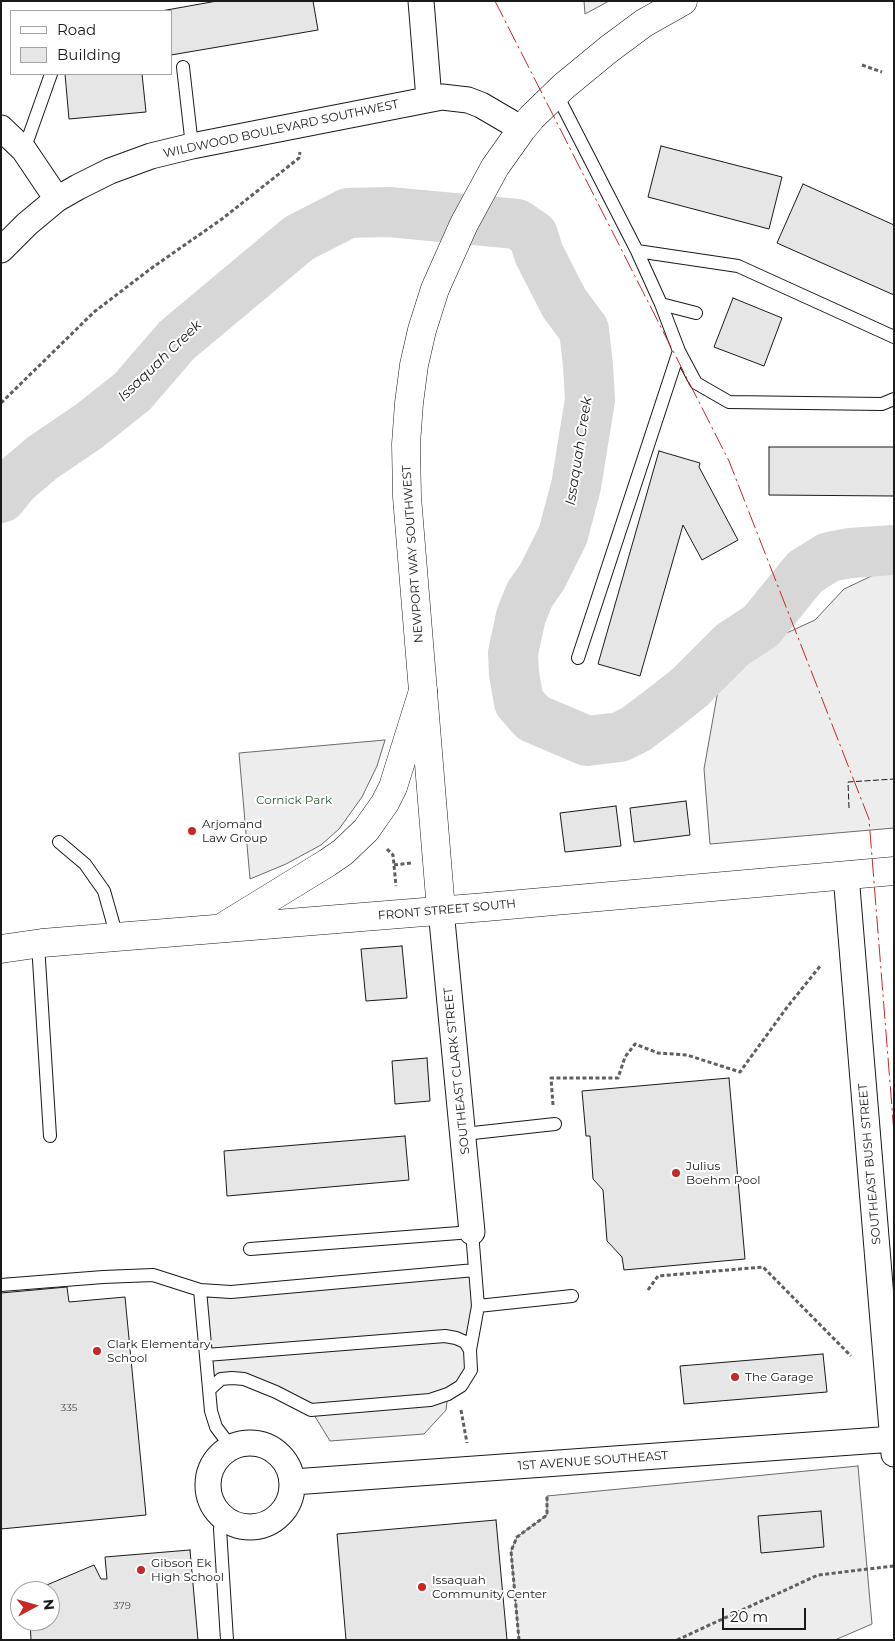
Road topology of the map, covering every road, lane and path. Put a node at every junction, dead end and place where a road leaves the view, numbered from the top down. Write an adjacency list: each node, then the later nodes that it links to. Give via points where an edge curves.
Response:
1 (421, 1): 8 (street)
2 (683, 1): 7 (main road, NEWPORT WAY SOUTHWEST, via 644,23)
3 (862, 65): 5 (path)
4 (183, 67): 12 (lane)
5 (882, 72)
6 (51, 75): 13 (lane)
7 (556, 93): 11 (main road, NEWPORT WAY SOUTHWEST); 16 (lane)
8 (429, 99): 9 (street, WILDWOOD BOULEVARD SOUTHWEST); 11 (street, WILDWOOD BOULEVARD SOUTHWEST, via 468,100)
9 (303, 125): 12 (street, WILDWOOD BOULEVARD SOUTHWEST); 22 (path, via 299,158 222,219 94,312)
10 (1, 128): 13 (street)
11 (522, 129): 24 (main road, NEWPORT WAY SOUTHWEST, via 484,186 449,254 422,330 414,365 406,480)
12 (192, 146): 14 (street, WILDWOOD BOULEVARD SOUTHWEST, via 110,171)
13 (24, 150): 14 (street)
14 (57, 199): 15 (street, WILDWOOD BOULEVARD SOUTHWEST)
15 (1, 250)
16 (637, 251): 17 (lane); 19 (lane, via 738,266)
17 (661, 304): 18 (lane); 20 (lane)
18 (696, 313)
19 (894, 337)
20 (679, 350): 21 (lane, via 696,383 728,402 882,404); 23 (lane)
21 (894, 399)
22 (1, 402)
23 (578, 658)
24 (423, 692): 32 (main road, NEWPORT WAY SOUTHWEST); 33 (main road, via 393,787 366,830 327,864)
25 (59, 842): 34 (lane, via 85,864 104,891)
26 (386, 848): 28 (path, via 393,855)
27 (416, 862): 28 (path)
28 (394, 865): 31 (path)
29 (894, 871): 30 (main road, FRONT STREET SOUTH)
30 (846, 875): 32 (main road, FRONT STREET SOUTH); 54 (street, SOUTHEAST BUSH STREET)
31 (396, 886)
32 (441, 910): 33 (main road, FRONT STREET SOUTH); 39 (street, SOUTHEAST CLARK STREET)
33 (221, 928): 34 (main road, FRONT STREET SOUTH)
34 (117, 937): 35 (main road, FRONT STREET SOUTH)
35 (38, 944): 36 (main road, FRONT STREET SOUTH); 40 (lane)
36 (1, 949)
37 (821, 965): 38 (path, via 740,1072 687,1055 658,1053 634,1044 625,1057 618,1078 551,1078)
38 (555, 1124): 39 (lane)
39 (464, 1134): 41 (street, SOUTHEAST CLARK STREET)
40 (50, 1136)
41 (472, 1232): 42 (lane); 43 (lane)
42 (250, 1249)
43 (475, 1270): 45 (lane, via 231,1292); 48 (lane)
44 (1, 1285): 45 (lane, via 153,1275)
45 (200, 1290): 50 (lane)
46 (648, 1290): 51 (path, via 658,1276 762,1267)
47 (572, 1296): 48 (lane)
48 (478, 1306): 49 (lane)
49 (470, 1350): 50 (lane, via 465,1342 445,1336); 53 (lane, via 468,1377)
50 (206, 1355): 52 (lane)
51 (851, 1356)
52 (210, 1388): 53 (lane, via 220,1380 244,1379 311,1410 430,1400); 55 (lane, via 211,1412 216,1428)
53 (448, 1394): 56 (path, via 462,1412)
54 (893, 1444): 57 (street, 1ST AVENUE SOUTHEAST)
55 (231, 1447): 57 (street, via 247,1442 264,1444 289,1466); 59 (street, via 218,1457 210,1472 208,1488 212,1504)
56 (468, 1448)
57 (293, 1482): 59 (street, via 291,1499 283,1513 270,1524 253,1528 237,1526)
58 (547, 1496): 62 (path, via 547,1515 517,1537 511,1551)
59 (222, 1518): 61 (lane)
60 (894, 1566): 63 (path, via 818,1575)
61 (227, 1640)
62 (519, 1640)
63 (677, 1640)

